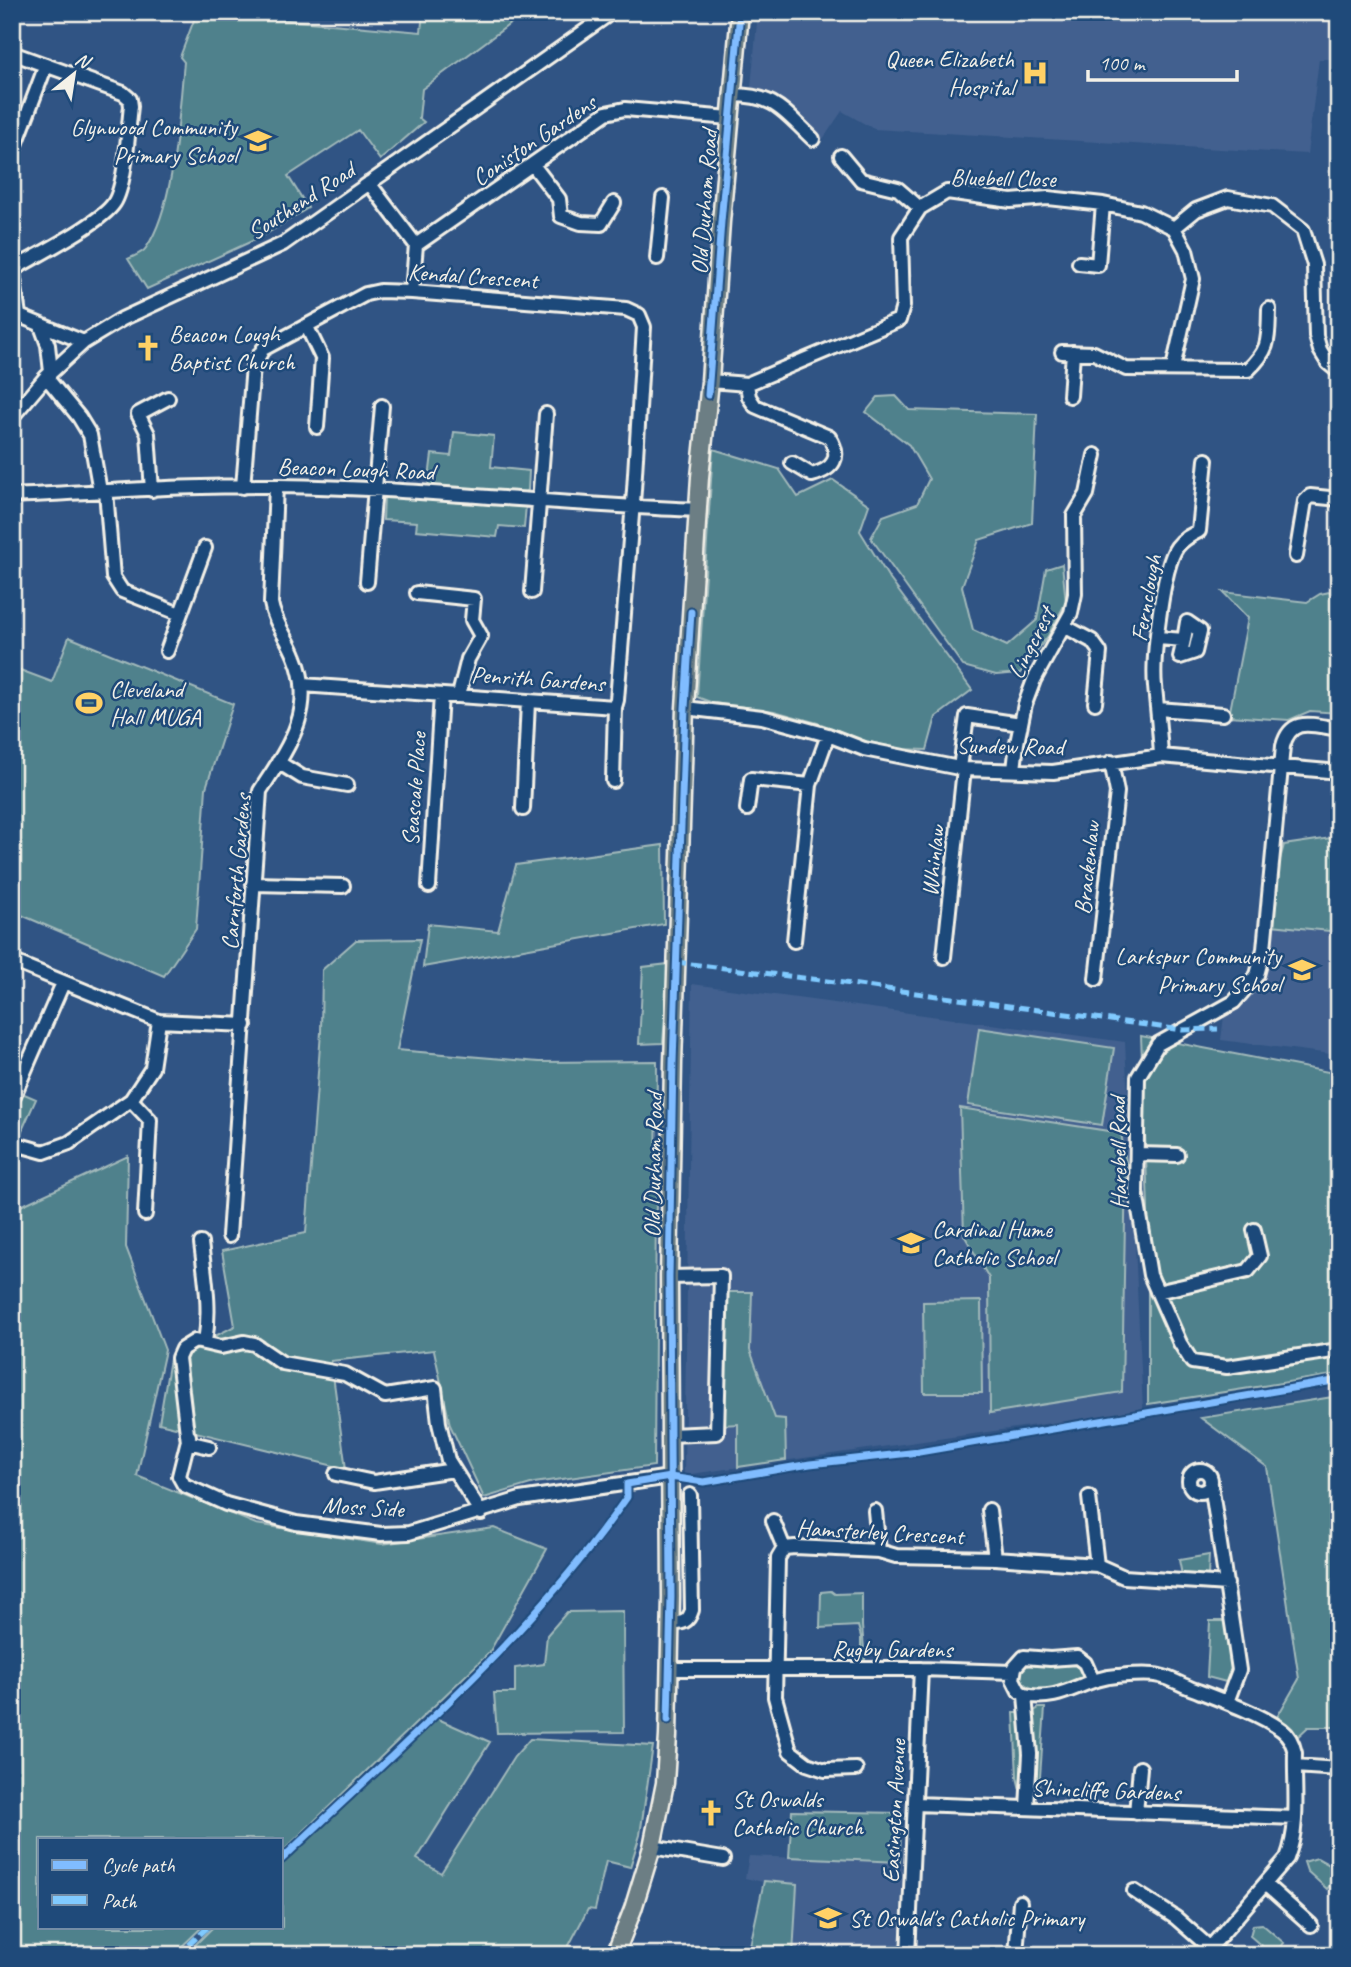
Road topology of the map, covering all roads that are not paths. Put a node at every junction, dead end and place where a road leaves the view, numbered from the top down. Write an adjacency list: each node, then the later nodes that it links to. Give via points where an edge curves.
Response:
1 (612, 12): 11 (street, Southend Road)
2 (740, 12): 5 (main road, Old Durham Road)
3 (12, 53): 4 (street)
4 (46, 65): 8 (street); 20 (street, via 130,99 120,190 100,217)
5 (732, 94): 6 (main road, Old Durham Road); 7 (street, via 768,99)
6 (730, 118): 10 (street, Coniston Gardens, via 625,109 606,113); 30 (main road, Old Durham Road)
7 (813, 139)
8 (12, 155)
9 (841, 156): 15 (street, via 861,180 898,189)
10 (533, 164): 13 (street, via 559,199 561,216 601,224); 17 (street, Coniston Gardens)
11 (369, 183): 17 (street); 26 (street, Southend Road, via 283,244 122,319)
12 (663, 198): 18 (street)
13 (614, 203)
14 (1103, 204): 15 (street, Bluebell Close, via 1048,198 1011,201 947,192); 16 (street, Bluebell Close, via 1141,212); 19 (street, via 1098,265)
15 (920, 208): 31 (street, Bluebell Close, via 901,237 903,306 899,320)
16 (1174, 228): 27 (street, via 1186,250 1193,279); 28 (street, via 1196,210 1228,198 1272,206 1303,230 1314,265 1316,336 1328,363)
17 (416, 245): 21 (street)
18 (657, 258)
19 (1079, 263)
20 (13, 267): 23 (street)
21 (412, 292): 25 (street, Kendal Crescent, via 366,294); 49 (street, Kendal Crescent, via 626,309 639,316 645,327)
22 (1269, 309): 27 (street, via 1268,345 1248,370)
23 (16, 314): 24 (street)
24 (41, 326): 26 (street); 29 (street, via 48,345)
25 (307, 327): 37 (street, via 322,358); 42 (street, Kendal Crescent, via 263,349 253,366)
26 (84, 342): 29 (street, Southend Road)
27 (1173, 368): 32 (street, via 1126,369 1094,353 1068,352)
28 (1339, 372)
29 (49, 374): 36 (street, Southend Road); 45 (street, via 90,435)
30 (710, 381): 31 (street, Bluebell Close); 50 (main road, Old Durham Road)
31 (747, 384): 40 (street, via 755,406 830,437 835,446 833,463 821,473 812,475)
32 (1070, 396)
33 (168, 398): 43 (street, via 138,414 148,434)
34 (382, 406): 44 (street)
35 (546, 414): 48 (street)
36 (12, 417)
37 (317, 427)
38 (1095, 454): 57 (street, Lingcrest, via 1087,494 1074,516 1075,594)
39 (1206, 460): 58 (street, Fernclough, via 1199,531 1178,546 1169,561)
40 (792, 463)
41 (276, 486): 42 (street, Beacon Lough Road); 44 (street, Beacon Lough Road); 61 (street, Carnforth Gardens, via 271,603 301,671)
42 (243, 487): 43 (street, Beacon Lough Road)
43 (152, 490): 45 (street, Beacon Lough Road)
44 (375, 490): 48 (street, Beacon Lough Road); 53 (street)
45 (103, 491): 46 (street, Beacon Lough Road); 56 (street, via 117,585)
46 (12, 496)
47 (1339, 499): 52 (street, via 1310,496 1305,501)
48 (538, 500): 49 (street, Beacon Lough Road); 54 (street)
49 (633, 508): 50 (street, Beacon Lough Road); 66 (street, Penrith Gardens)
50 (697, 510): 67 (main road, Old Durham Road)
51 (205, 548): 56 (street)
52 (1297, 556)
53 (367, 582)
54 (532, 592)
55 (417, 593): 63 (street, via 474,599 472,620 481,636 468,659)
56 (180, 614): 60 (street)
57 (1064, 626): 65 (street, via 1092,641 1100,652); 70 (street, Lingcrest, via 1034,680)
58 (1158, 638): 59 (street); 68 (street, Fernclough, via 1154,684)
59 (1184, 640)
60 (167, 651)
61 (302, 685): 62 (street, Penrith Gardens); 74 (street, Carnforth Gardens, via 298,727)
62 (441, 695): 63 (street, Penrith Gardens); 87 (street, Seascale Place)
63 (460, 695): 64 (street, Penrith Gardens)
64 (528, 702): 66 (street, Penrith Gardens); 83 (street)
65 (1095, 703)
66 (615, 707): 80 (street)
67 (685, 708): 72 (street, Sundew Road, via 762,717); 104 (main road, Old Durham Road)
68 (1158, 709): 69 (street); 73 (street, Fernclough)
69 (1223, 714)
70 (1021, 723): 77 (street, Whinlaw, via 967,716); 78 (street, Lingcrest)
71 (1339, 729): 76 (street, Harebell Road, via 1292,727 1286,733)
72 (828, 735): 77 (street, Sundew Road, via 864,749); 82 (street)
73 (1161, 756): 75 (street, Sundew Road); 76 (street, Sundew Road)
74 (278, 762): 81 (street, via 302,777); 85 (street, Carnforth Gardens, via 260,791)
75 (1111, 762): 78 (street, Sundew Road, via 1053,772); 91 (street, Brackenlaw, via 1117,793)
76 (1281, 766): 79 (street, Sundew Road); 98 (street, Harebell Road, via 1264,949 1256,975 1234,1002 1158,1044 1138,1077)
77 (962, 769): 78 (street, Sundew Road); 89 (street, Whinlaw)
78 (1014, 770)
79 (1339, 772)
80 (613, 781)
81 (347, 785)
82 (810, 785): 84 (street, via 751,779); 88 (street)
83 (523, 809)
84 (747, 809)
85 (253, 884): 86 (street); 94 (street, Carnforth Gardens)
86 (343, 886)
87 (429, 886)
88 (794, 941)
89 (944, 957)
90 (12, 961): 92 (street)
91 (1096, 979)
92 (63, 983): 93 (street); 95 (street)
93 (159, 1021): 94 (street); 96 (street, via 152,1068)
94 (245, 1025): 102 (street, Carnforth Gardens)
95 (12, 1100)
96 (131, 1100): 97 (street, via 69,1143 44,1152); 100 (street, via 150,1120)
97 (12, 1143)
98 (1137, 1154): 99 (street); 105 (street, Harebell Road, via 1136,1192)
99 (1177, 1155)
100 (145, 1214)
101 (1254, 1230): 105 (street, via 1260,1256 1248,1272)
102 (229, 1236)
103 (201, 1243): 106 (street, via 209,1319)
104 (669, 1277): 108 (main road, Old Durham Road); 108 (street, via 722,1276 717,1433)
105 (1157, 1292): 107 (street, Harebell Road, via 1192,1362 1227,1367)
106 (205, 1342): 109 (street, via 187,1345 178,1358); 111 (street, via 221,1347 254,1344 282,1363 345,1374 385,1396 435,1388 439,1423)
107 (1339, 1350)
108 (669, 1435): 113 (main road, Old Durham Road)
109 (189, 1439): 110 (street); 119 (street, Moss Side, via 179,1476 184,1485 226,1504 296,1523 399,1534)
110 (209, 1447)
111 (454, 1470): 112 (street, via 374,1482); 119 (street)
112 (336, 1474)
113 (670, 1477): 119 (street, Moss Side, via 520,1499); 126 (main road, Old Durham Road)
114 (1210, 1485): 125 (street)
115 (690, 1495): 126 (street, via 692,1610 684,1623)
116 (1089, 1497): 124 (street)
117 (989, 1510): 123 (street)
118 (875, 1511): 122 (street)
119 (481, 1513)
120 (773, 1521): 121 (street)
121 (784, 1548): 122 (street, Hamsterley Crescent); 129 (street, Hamsterley Crescent, via 778,1558)
122 (879, 1551): 123 (street, Hamsterley Crescent, via 896,1556)
123 (995, 1558): 124 (street, Hamsterley Crescent)
124 (1097, 1565): 125 (street, Hamsterley Crescent, via 1124,1577)
125 (1227, 1584): 133 (street, via 1239,1670)
126 (670, 1624): 127 (main road, Old Durham Road)
127 (668, 1669): 129 (street, Rugby Gardens); 142 (main road, Old Durham Road, via 665,1783)
128 (921, 1669): 129 (street, Rugby Gardens); 130 (street, Rugby Gardens); 138 (street, Easington Avenue)
129 (774, 1670): 136 (street, Hamsterley Crescent, via 775,1697 790,1751 825,1770)
130 (1013, 1672): 131 (street, Rugby Gardens, via 1024,1657 1077,1657); 132 (street)
131 (1093, 1681): 132 (street, via 1054,1696); 133 (street, via 1116,1675 1159,1676)
132 (1025, 1695): 139 (street, via 1030,1754)
133 (1227, 1702): 134 (street, via 1289,1737)
134 (1294, 1766): 137 (street); 141 (street)
135 (1140, 1768): 140 (street)
136 (856, 1769)
137 (1339, 1769)
138 (916, 1804): 139 (street, Shincliffe Gardens); 150 (street, Easington Avenue)
139 (1027, 1808): 140 (street, Shincliffe Gardens)
140 (1136, 1813): 141 (street, Shincliffe Gardens)
141 (1295, 1818): 144 (street, via 1287,1858)
142 (652, 1847): 143 (street); 149 (main road, Old Durham Road)
143 (723, 1859)
144 (1265, 1884): 147 (street); 148 (street)
145 (1134, 1891): 148 (street, via 1176,1919)
146 (1020, 1902): 151 (street)
147 (1311, 1925)
148 (1211, 1952)
149 (615, 1955)
150 (908, 1955)
151 (1016, 1955)

